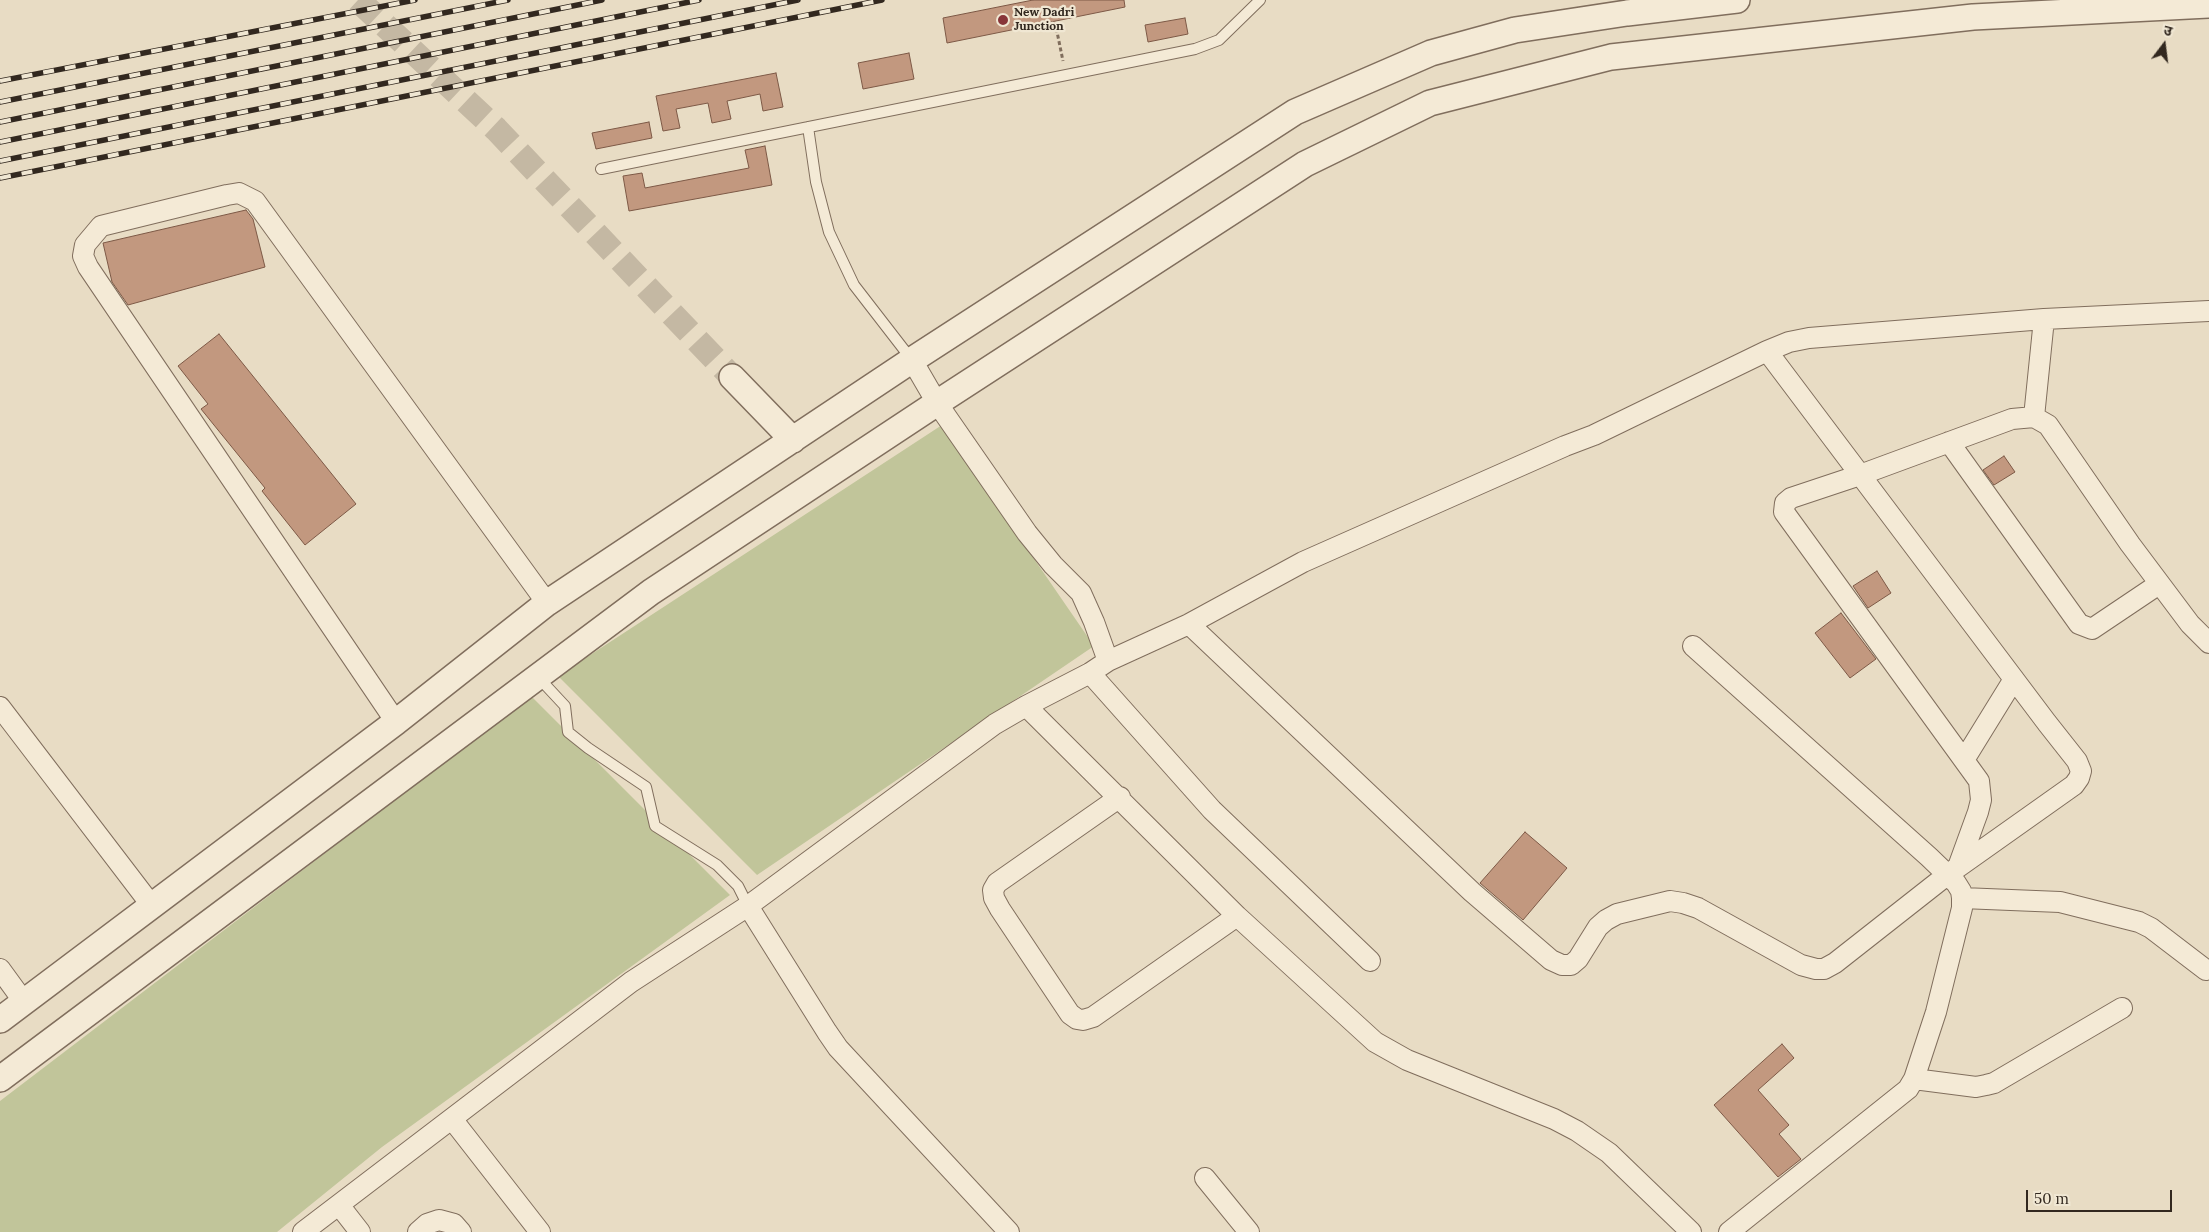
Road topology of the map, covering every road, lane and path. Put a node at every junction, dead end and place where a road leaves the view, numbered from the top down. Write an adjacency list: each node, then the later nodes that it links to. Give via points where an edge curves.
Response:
1 (1260, 0): 5 (lane, via 1219,40 1195,49)
2 (1737, 0): 11 (street, via 1515,30 1431,53 1295,112)
3 (2209, 5): 13 (street, via 1973,17 1611,57 1430,103 1305,164)
4 (1055, 22): 5 (path)
5 (1065, 74): 6 (lane)
6 (808, 127): 7 (lane); 11 (lane, via 816,182 829,232 854,285)
7 (601, 169)
8 (2209, 311): 9 (street)
9 (2044, 319): 10 (street, via 1809,338); 14 (street)
10 (1767, 350): 17 (street); 20 (street, via 1594,435 1303,562)
11 (912, 360): 13 (street); 15 (street)
12 (732, 377): 15 (street)
13 (937, 402): 23 (street, via 1028,533 1081,593); 25 (street, via 651,592)
14 (2034, 416): 16 (street, via 2012,419); 18 (street, via 2048,425)
15 (792, 440): 19 (street)
16 (1949, 442): 17 (street); 18 (street, via 2079,624 2092,629)
17 (1860, 475): 26 (street); 30 (street, via 1791,498 1785,504 1784,512)
18 (2159, 584): 21 (street)
19 (547, 603): 29 (street); 29 (street, via 255,202 239,194 227,195 101,226 85,245 83,256 88,267)
20 (1189, 624): 23 (street); 32 (street, via 1472,892 1537,949 1562,965 1571,965 1578,959 1606,920 1617,914 1670,902 1698,908 1801,965 1824,969)
21 (2209, 643)
22 (1693, 646): 32 (street, via 1872,805)
23 (1108, 661): 24 (street)
24 (1090, 673): 27 (street); 37 (street, via 1212,810)
25 (537, 677): 35 (lane, via 565,706 568,732 646,787 655,826 718,865 738,886); 43 (street)
26 (2014, 679): 30 (street); 32 (street, via 2077,761 2081,771 2079,778 2074,785)
27 (1026, 706): 31 (street); 35 (street, via 995,724)
28 (0, 707): 34 (street)
29 (396, 722): 34 (street)
30 (1964, 760): 32 (street, via 1979,781 1981,800)
31 (1120, 798): 36 (street); 36 (street, via 997,883 993,890 997,903 1070,1014 1083,1020 1093,1017)
32 (1953, 871): 33 (street)
33 (1962, 898): 39 (street, via 2060,902 2139,922); 44 (street, via 1936,1012)
34 (152, 906): 40 (street)
35 (748, 906): 45 (street, via 632,982); 53 (street, via 838,1048)
36 (1237, 916): 55 (street, via 1375,1042 1407,1060 1577,1131 1609,1153)
37 (1370, 961)
38 (0, 969): 40 (street)
39 (2206, 970)
40 (24, 1002): 42 (street)
41 (2122, 1008): 44 (street, via 1986,1085 1976,1087)
42 (0, 1020)
43 (0, 1079)
44 (1914, 1079): 56 (street, via 1900,1096)
45 (452, 1119): 47 (street); 52 (street)
46 (1205, 1178): 54 (street)
47 (339, 1205): 48 (street); 49 (street)
48 (305, 1232)
49 (360, 1232)
50 (418, 1232): 51 (street, via 439,1220 454,1224)
51 (461, 1232)
52 (540, 1232)
53 (1010, 1232)
54 (1249, 1232)
55 (1691, 1232)
56 (1729, 1232)

